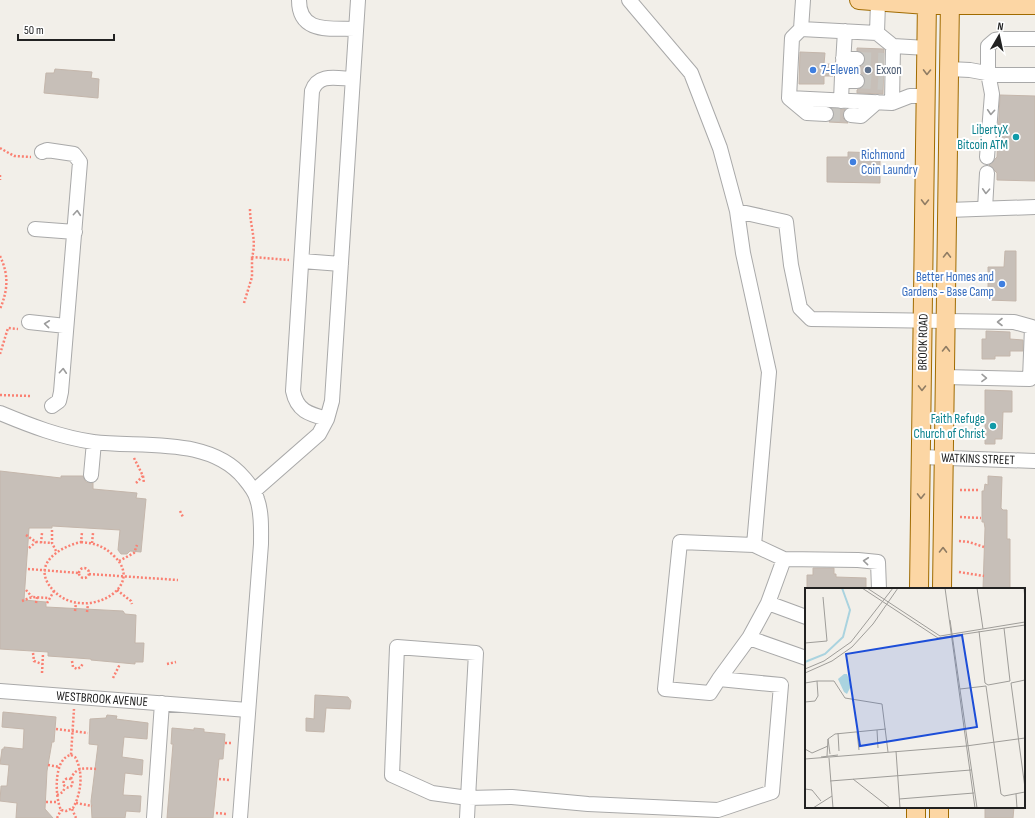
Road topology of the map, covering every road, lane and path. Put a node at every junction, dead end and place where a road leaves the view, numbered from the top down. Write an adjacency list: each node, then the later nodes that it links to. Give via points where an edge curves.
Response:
1 (300, 0): 10 (street, via 302,18 315,27)
2 (358, 0): 10 (street)
3 (629, 0): 41 (street, via 691,73 720,148)
4 (803, 0): 11 (street)
5 (859, 0): 6 (main road)
6 (878, 2): 7 (main road); 13 (street)
7 (927, 2): 8 (main road); 16 (main road, BROOK ROAD)
8 (950, 3): 9 (main road); 18 (main road, BROOK ROAD)
9 (1035, 5)
10 (355, 29): 22 (street)
11 (801, 29): 12 (street); 25 (street, via 792,38)
12 (845, 31): 13 (street); 19 (street)
13 (878, 33): 15 (street)
14 (1035, 39): 20 (street, via 1001,39 991,42 987,53)
15 (893, 46): 16 (street); 28 (street, via 888,61 888,83)
16 (927, 48): 24 (main road, BROOK ROAD, one-way to 24)
17 (857, 59): 19 (street)
18 (949, 69): 20 (street); 40 (main road, BROOK ROAD)
19 (842, 70): 23 (street); 26 (street)
20 (988, 73): 21 (street); 33 (street, one-way to 33, via 992,94)
21 (1035, 75)
22 (352, 79): 46 (street, via 324,78 318,80 312,91); 47 (street)
23 (857, 81)
24 (926, 96): 28 (street, via 910,96); 50 (main road, BROOK ROAD, one-way to 50)
25 (789, 98): 26 (street); 29 (street, via 807,113)
26 (841, 100): 27 (street)
27 (878, 102): 28 (street); 30 (street, via 861,116)
28 (892, 103)
29 (826, 114)
30 (851, 115)
31 (0, 148): 32 (path, via 14,156)
32 (38, 155): 43 (street, one-way to 32, via 80,169 78,158 74,154 47,150)
33 (987, 157)
34 (987, 173): 39 (street, one-way to 39)
35 (0, 175): 36 (path)
36 (0, 180)
37 (1035, 207): 39 (street)
38 (250, 209): 45 (path, via 250,225 255,242)
39 (985, 209): 40 (street)
40 (948, 210): 51 (main road, BROOK ROAD, one-way to 40)
41 (737, 211): 50 (street, via 786,222 791,266 800,308 811,319); 89 (street, via 743,253 769,372)
42 (36, 229): 43 (street)
43 (75, 232): 53 (street)
44 (0, 256): 49 (path, via 7,282)
45 (252, 257): 46 (path); 48 (path, via 252,277)
46 (302, 261): 47 (street); 60 (street, via 293,391 299,407 306,413)
47 (341, 264): 60 (street, via 334,391)
48 (244, 303)
49 (0, 309)
50 (923, 321): 51 (street); 63 (main road, BROOK ROAD, one-way to 63)
51 (946, 322): 55 (main road, BROOK ROAD, one-way to 51); 55 (street, one-way to 51, via 1030,379 1032,327 1014,322)
52 (25, 326): 53 (street, one-way to 52); 54 (path, via 8,328)
53 (66, 326): 58 (street, one-way to 53, via 59,401 61,392)
54 (0, 354)
55 (945, 377): 64 (main road, BROOK ROAD)
56 (0, 395): 57 (path)
57 (31, 396)
58 (52, 406)
59 (0, 414): 61 (street, via 54,434)
60 (327, 419): 72 (street, via 311,442)
61 (94, 442): 66 (street); 72 (street, via 208,453 231,465)
62 (134, 457): 67 (path)
63 (921, 457): 64 (street, WATKINS STREET); 104 (main road, BROOK ROAD, one-way to 104)
64 (944, 458): 65 (street, WATKINS STREET); 105 (main road, BROOK ROAD, one-way to 64)
65 (1035, 461)
66 (91, 475)
67 (143, 476): 68 (path); 69 (path)
68 (136, 483)
69 (144, 483)
70 (960, 490): 71 (path)
71 (979, 490)
72 (254, 492): 138 (street, via 260,512 260,544)
73 (180, 511): 74 (path)
74 (183, 517)
75 (960, 517): 76 (path)
76 (981, 518)
77 (52, 530): 86 (path)
78 (82, 532): 84 (path)
79 (42, 533): 85 (path)
80 (93, 533): 87 (path)
81 (26, 535): 83 (path)
82 (959, 541): 90 (path)
83 (36, 542): 85 (path); 91 (path)
84 (81, 542): 87 (path); 92 (path)
85 (41, 543): 86 (path)
86 (52, 543): 92 (path)
87 (92, 543): 94 (path, via 104,548)
88 (137, 545): 94 (path, via 134,553)
89 (754, 545): 93 (street); 134 (street, via 680,542 665,689 710,693)
90 (984, 547)
91 (29, 548)
92 (56, 551): 96 (path, via 49,558)
93 (784, 559): 103 (street, one-way to 93, via 878,562); 116 (street)
94 (119, 561): 100 (path)
95 (28, 569): 96 (path)
96 (45, 570): 98 (path); 108 (path, via 47,582)
97 (959, 572): 101 (path)
98 (79, 573): 99 (path, via 84,578); 99 (path, via 84,568)
99 (89, 574): 100 (path)
100 (123, 576): 102 (path); 107 (path)
101 (984, 576)
102 (178, 580)
103 (879, 588)
104 (919, 588)
105 (942, 588)
106 (26, 590): 110 (path)
107 (117, 590): 117 (path, via 102,601); 118 (path)
108 (54, 591): 111 (path); 115 (path, via 66,600)
109 (37, 596): 110 (path); 111 (path); 113 (path)
110 (32, 597): 112 (path)
111 (48, 598): 114 (path)
112 (22, 601)
113 (36, 603)
114 (47, 603)
115 (76, 603): 117 (path); 119 (path)
116 (768, 603): 121 (street); 122 (street)
117 (88, 604): 120 (path)
118 (132, 604)
119 (75, 611)
120 (87, 612)
121 (805, 617)
122 (749, 638): 125 (street); 134 (street)
123 (33, 653): 129 (path, via 34,661)
124 (43, 654): 129 (path)
125 (805, 658)
126 (72, 661): 127 (path, via 77,669)
127 (83, 662)
128 (176, 662): 131 (path)
129 (42, 664): 132 (path)
130 (120, 664): 133 (path)
131 (167, 664)
132 (42, 673)
133 (114, 678)
134 (719, 679): 154 (street, via 781,685 772,792 718,810 588,804 512,797)
135 (0, 691): 136 (street, WESTBROOK AVENUE)
136 (162, 703): 138 (street); 165 (street, WESTBROOK AVENUE)
137 (74, 705): 140 (path)
138 (248, 710): 162 (street)
139 (56, 729): 140 (path)
140 (72, 732): 141 (path); 144 (path)
141 (88, 732)
142 (225, 743): 143 (path)
143 (236, 744)
144 (71, 755): 146 (path, via 65,757); 147 (path, via 76,758)
145 (48, 765): 146 (path)
146 (60, 767): 153 (path)
147 (79, 769): 148 (path); 150 (path, via 73,773); 157 (path, via 80,788)
148 (96, 769)
149 (219, 779): 151 (path)
150 (71, 780): 152 (path, via 65,780); 152 (path, via 72,786)
151 (233, 780)
152 (65, 787): 153 (path)
153 (57, 795): 156 (path)
154 (468, 798): 154 (street, via 432,793 392,775 397,647 476,652); 166 (street)
155 (46, 802): 156 (path)
156 (58, 802): 160 (path)
157 (76, 803): 158 (path); 159 (path)
158 (92, 806)
159 (72, 809): 160 (path, via 66,812); 164 (path)
160 (61, 810): 163 (path)
161 (216, 814): 162 (path)
162 (235, 816)
163 (56, 818)
164 (76, 818)
165 (154, 818)
166 (467, 818)

